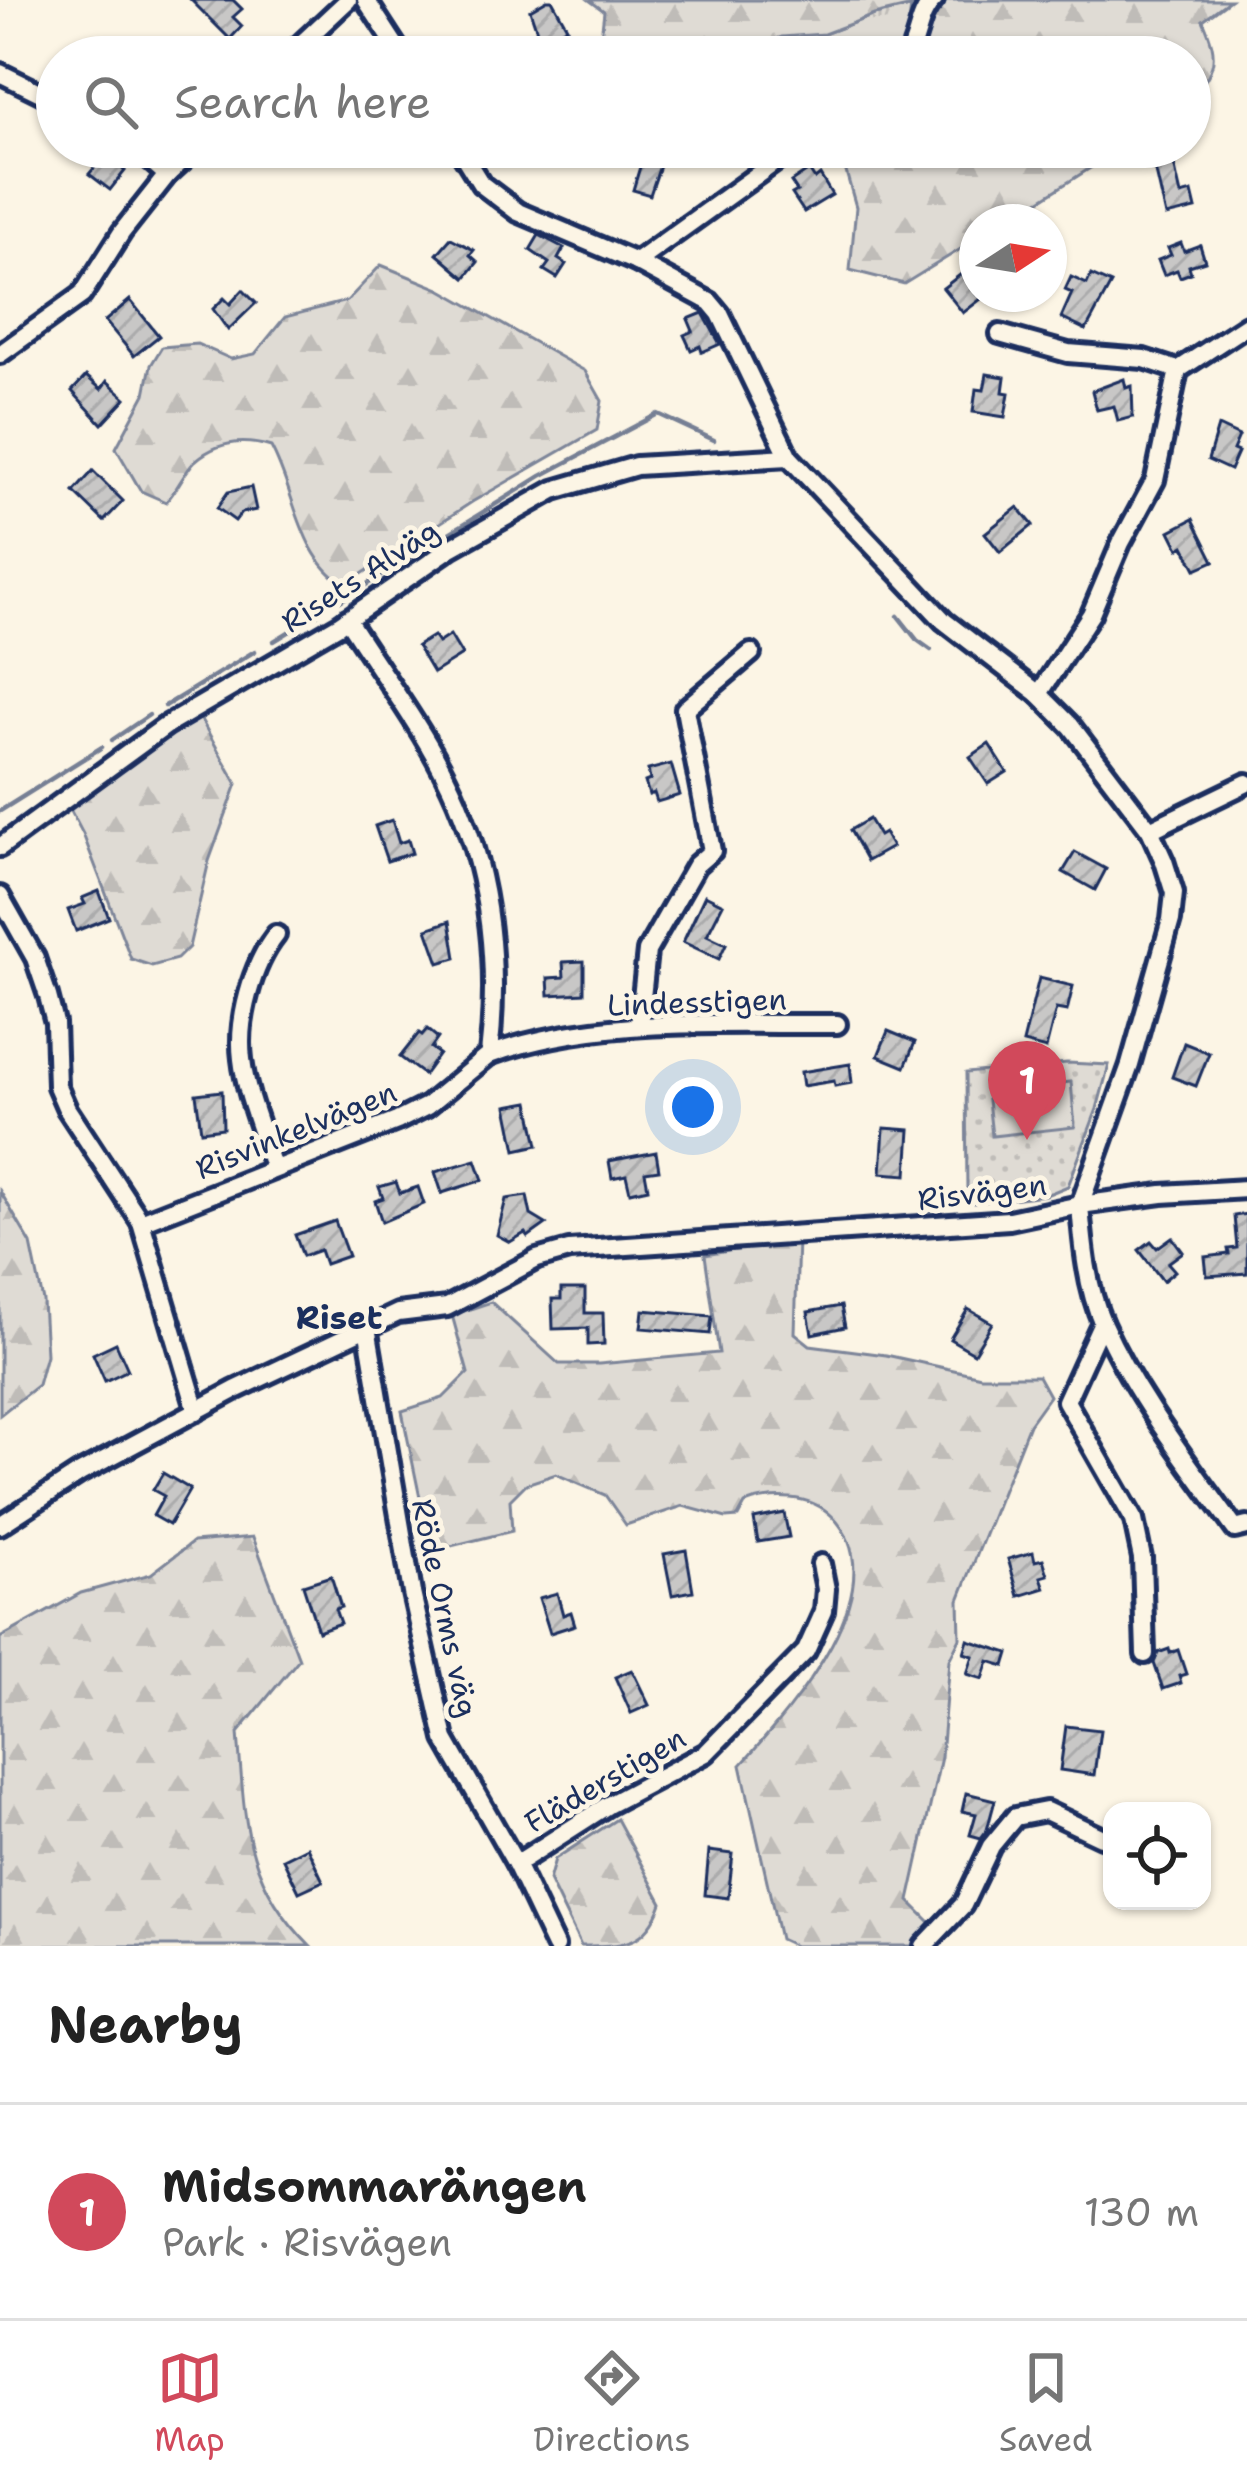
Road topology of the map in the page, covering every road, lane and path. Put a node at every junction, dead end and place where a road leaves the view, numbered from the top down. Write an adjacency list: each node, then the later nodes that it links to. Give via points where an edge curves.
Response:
1 (349, 0): 4 (street)
2 (366, 0): 5 (street)
3 (934, 0): 6 (street, via 923,9)
4 (310, 36)
5 (389, 36)
6 (919, 36)
7 (0, 73): 8 (street)
8 (36, 91)
9 (159, 168): 13 (street)
10 (174, 168): 13 (street)
11 (471, 168): 14 (street, Risvägen, via 518,212)
12 (767, 168): 14 (street)
13 (167, 175): 17 (street, via 82,296)
14 (636, 262): 19 (street, Risvägen, via 720,314)
15 (1247, 325): 18 (street)
16 (1000, 334): 18 (street)
17 (0, 354)
18 (1178, 370): 22 (street, via 1155,480 1091,614)
19 (789, 457): 20 (street, Risets Alväg, via 636,466 576,481 491,524); 22 (street, Risvägen, via 944,621)
20 (347, 619): 25 (street, Risets Alväg, via 151,736); 30 (street, via 429,748 473,845 493,964)
21 (751, 652): 29 (street, via 685,709 712,851 647,951)
22 (1040, 694): 24 (street, Risvägen)
23 (1247, 783): 24 (street)
24 (1150, 830): 33 (street, Risvägen, via 1174,893 1171,920)
25 (0, 847)
26 (0, 896): 34 (street, via 48,996 67,1109)
27 (276, 935): 31 (street, via 252,984 242,1041)
28 (838, 1024): 29 (street, Lindesstigen)
29 (639, 1026): 30 (street, Lindesstigen)
30 (489, 1055): 31 (street, Risvinkelvägen, via 427,1106)
31 (273, 1167): 34 (street, Risvinkelvägen)
32 (1247, 1190): 33 (street)
33 (1080, 1205): 35 (street); 36 (street, Risvägen, via 918,1229 568,1250 446,1306 398,1313)
34 (141, 1222): 37 (street)
35 (1102, 1322): 39 (street, via 1163,1429 1235,1528); 41 (street, via 1066,1401 1134,1520)
36 (367, 1328): 37 (street, Risvägen); 43 (street, Röde Orms väg, via 445,1739)
37 (197, 1411): 38 (street, Risvägen)
38 (0, 1525)
39 (1247, 1526)
40 (821, 1564): 43 (street, Fläderstigen, via 824,1611 806,1651 706,1753)
41 (1145, 1654)
42 (1101, 1837): 45 (street, via 1046,1811 1015,1817 963,1905)
43 (516, 1864): 44 (street, Röde Orms väg)
44 (555, 1946)
45 (924, 1946)

